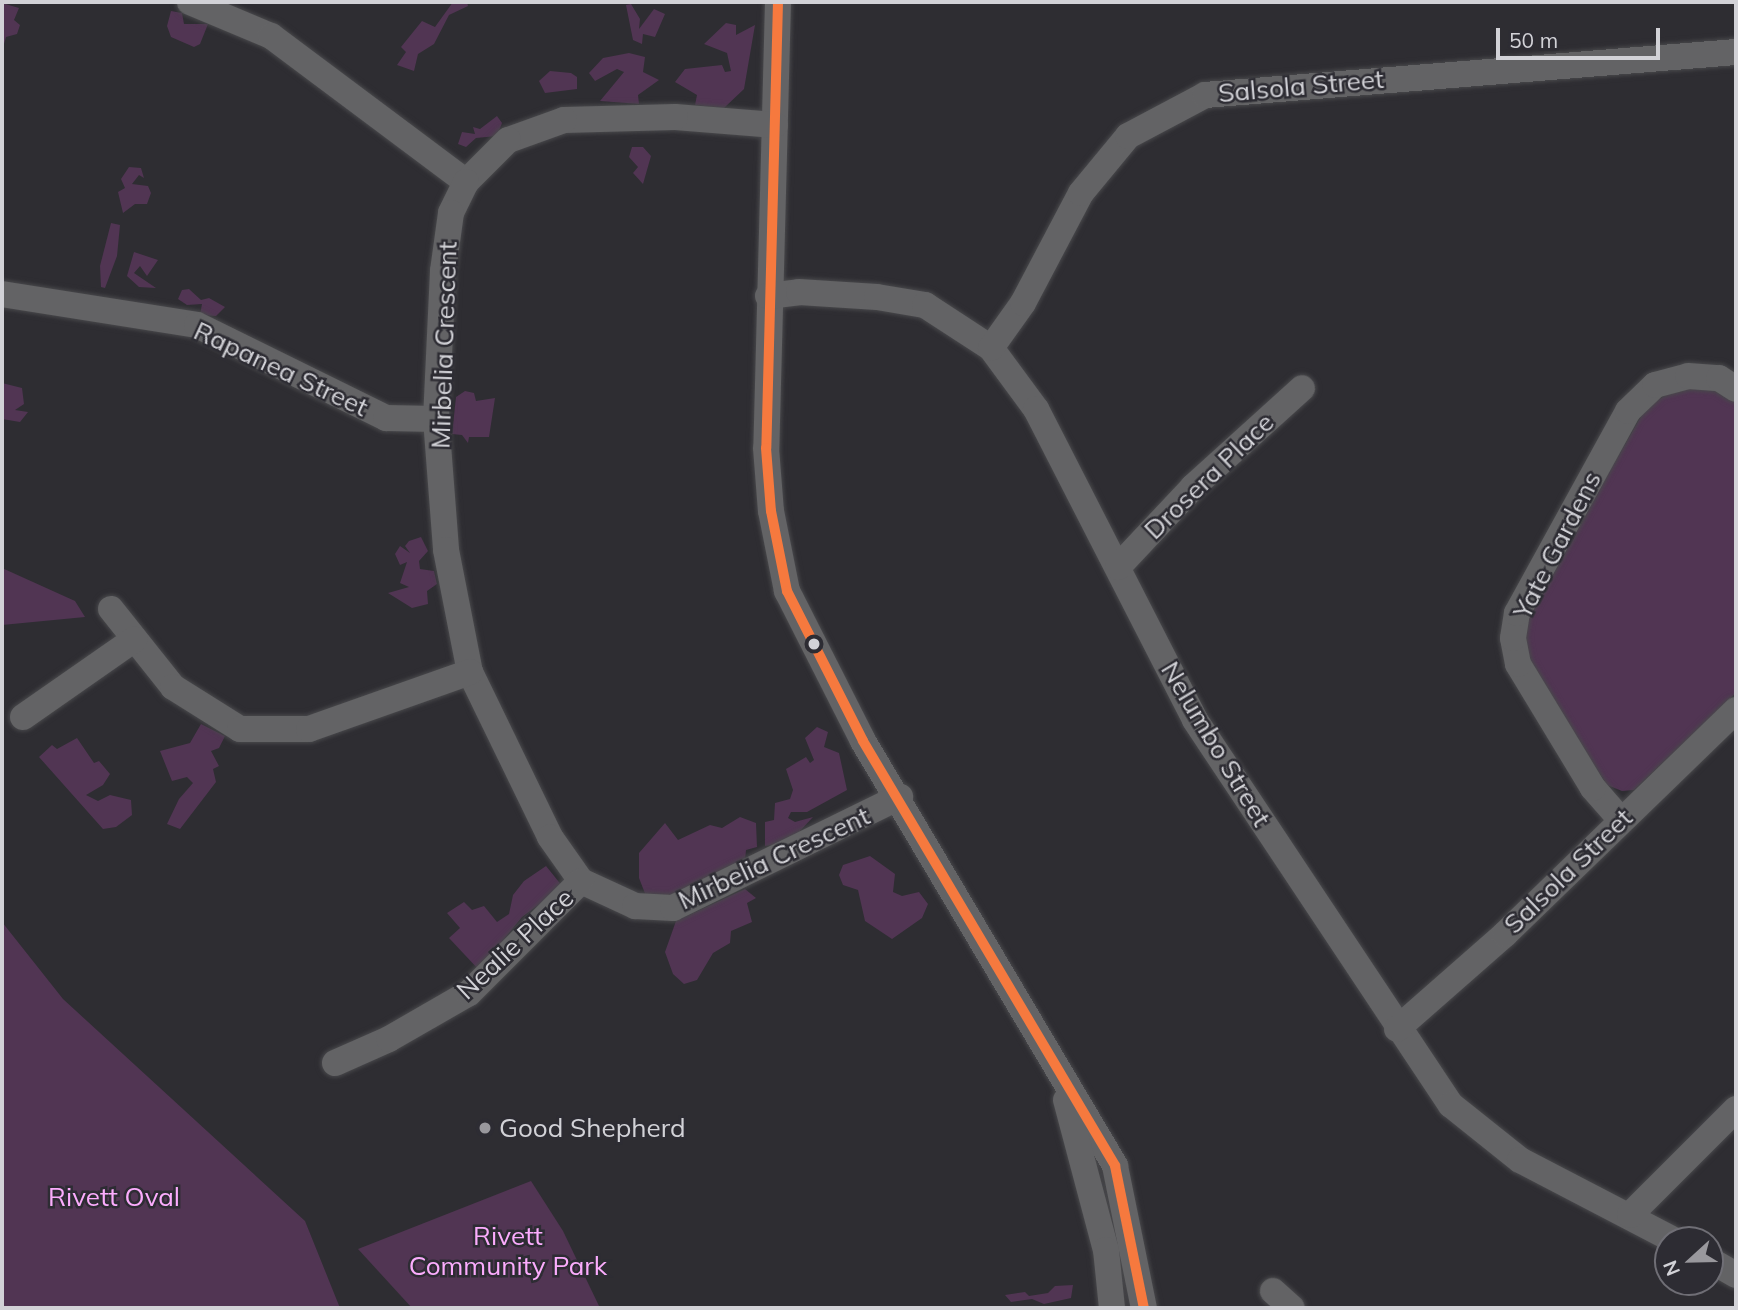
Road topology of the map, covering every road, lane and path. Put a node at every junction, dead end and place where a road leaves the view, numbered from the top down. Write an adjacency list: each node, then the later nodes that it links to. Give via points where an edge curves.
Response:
1 (190, 2): 5 (street, via 271,37)
2 (778, 2): 4 (street)
3 (1736, 52): 8 (street, Salsola Street, via 1205,95 1128,136 1081,193 1023,303)
4 (775, 125): 5 (street, Mirbelia Crescent, via 675,117 564,120 508,140); 7 (street)
5 (466, 182): 11 (street, Mirbelia Crescent, via 451,213 443,271)
6 (2, 295): 11 (street, Rapanea Street, via 197,325 386,418)
7 (768, 296): 8 (street, Nelumbo Street, via 864,296 925,305); 18 (street, via 766,448 771,511 788,591 863,741)
8 (991, 348): 12 (street, Nelumbo Street, via 1036,409)
9 (1302, 388): 12 (street, Drosera Place, via 1193,487)
10 (1736, 389): 19 (street, Yate Gardens, via 1718,378 1688,376 1656,385 1628,411 1517,614 1513,638 1518,664 1593,788)
11 (436, 419): 15 (street, Mirbelia Crescent, via 446,550)
12 (1118, 567): 21 (street, Nelumbo Street, via 1195,720)
13 (111, 609): 14 (street)
14 (135, 639): 15 (street, via 173,687 240,729 309,729); 17 (street)
15 (470, 672): 20 (street, Mirbelia Crescent, via 550,837)
16 (1736, 710): 19 (street, Salsola Street)
17 (23, 717)
18 (900, 797): 20 (street, Mirbelia Crescent, via 673,908 635,906); 23 (street)
19 (1621, 820): 21 (street, Salsola Street)
20 (581, 881): 22 (street, Nealie Place, via 469,993)
21 (1397, 1029): 25 (street, Nelumbo Street, via 1451,1105 1520,1160)
22 (335, 1063)
23 (1059, 1071): 27 (street, via 1106,1250); 28 (street, via 1115,1166)
24 (1736, 1110): 25 (street)
25 (1630, 1215): 26 (street, Nelumbo Street)
26 (1654, 1228)
27 (1112, 1308)
28 (1143, 1308)

